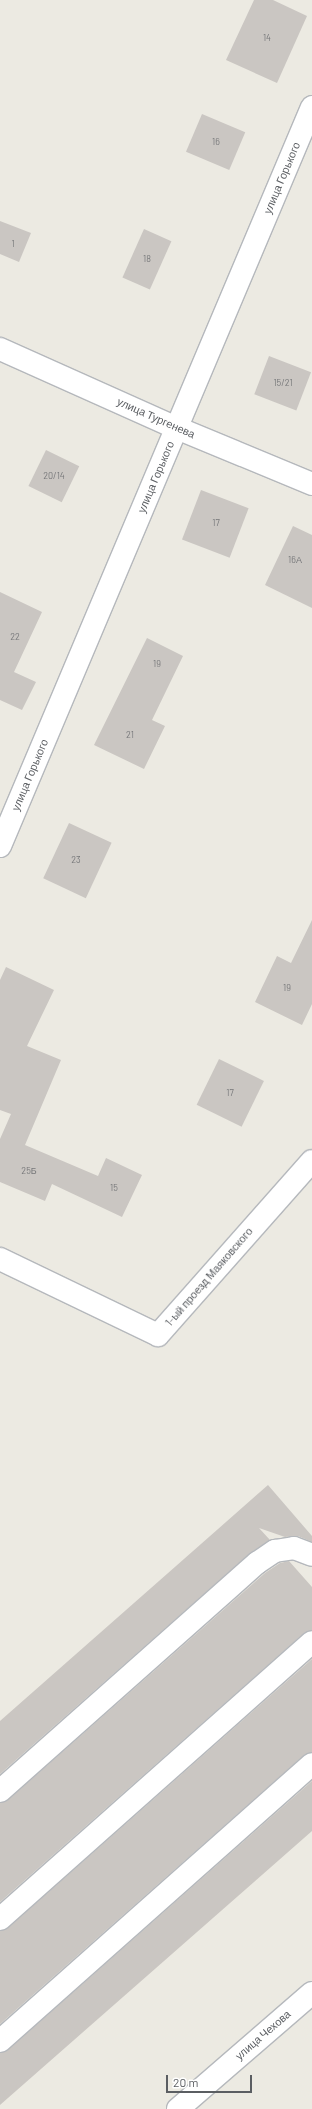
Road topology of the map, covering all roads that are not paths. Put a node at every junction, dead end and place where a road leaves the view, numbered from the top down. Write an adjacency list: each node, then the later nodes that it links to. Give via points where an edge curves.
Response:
1 (312, 107): 3 (street, улица Горького)
2 (0, 349): 3 (street, улица Тургенева)
3 (177, 428): 4 (street, улица Тургенева); 5 (street, улица Горького)
4 (312, 484)
5 (0, 846)
6 (312, 1161): 7 (street, 1-ый проезд Маяковского, via 158,1335)
7 (0, 1259)
8 (312, 1555): 11 (street, via 294,1548 275,1551 257,1563)
9 (312, 1642): 12 (street)
10 (312, 1764): 14 (street)
11 (0, 1791)
12 (0, 1919)
13 (312, 1993): 15 (street, улица Чехова)
14 (0, 2041)
15 (178, 2109)

